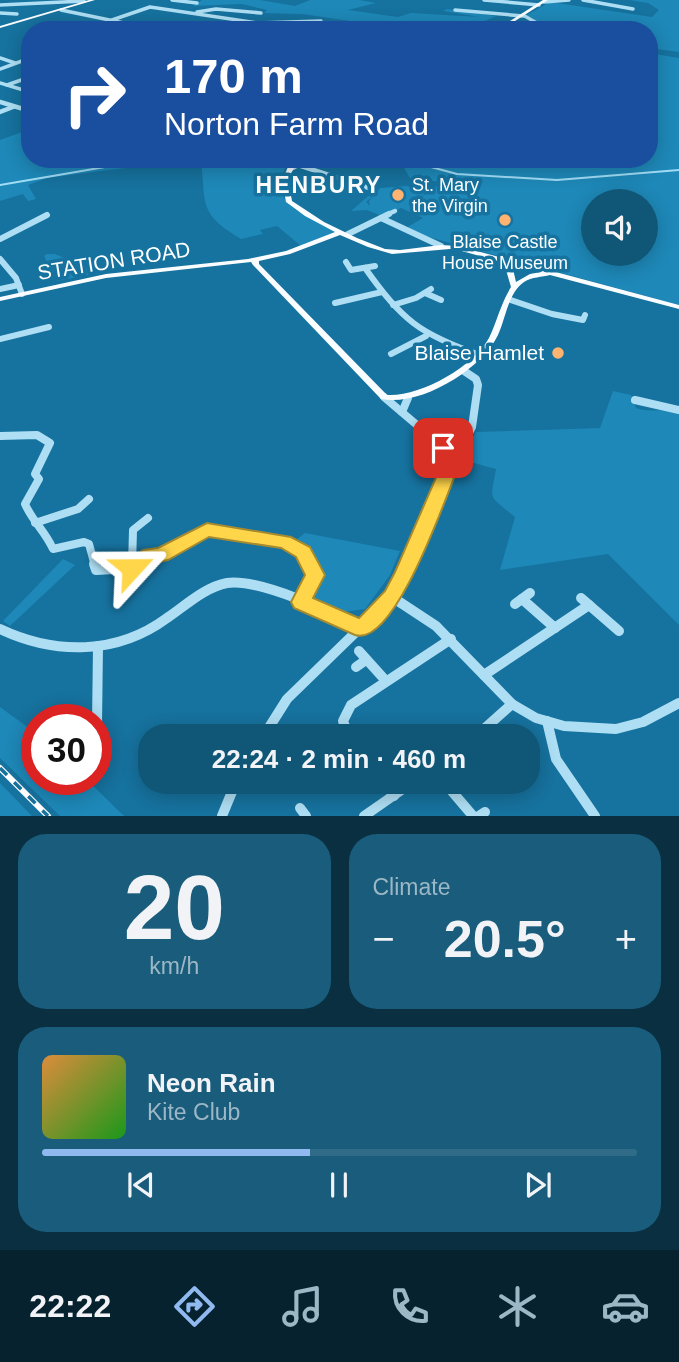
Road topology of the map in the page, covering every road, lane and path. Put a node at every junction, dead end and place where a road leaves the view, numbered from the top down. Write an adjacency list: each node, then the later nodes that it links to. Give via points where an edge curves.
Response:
1 (17, 0): 12 (street)
2 (93, 0): 13 (main road)
3 (172, 0): 11 (street)
4 (484, 0): 8 (street)
5 (569, 0): 9 (street)
6 (583, 0): 14 (street)
7 (86, 1): 10 (main road)
8 (524, 2): 9 (street)
9 (543, 2): 19 (main road)
10 (71, 3): 12 (street); 25 (main road)
11 (197, 3)
12 (1, 7): 16 (street)
13 (65, 9): 20 (street); 25 (main road)
14 (633, 9)
15 (457, 10): 19 (street)
16 (15, 13)
17 (261, 13): 18 (street, via 216,9)
18 (194, 15): 20 (street, via 150,7); 22 (street)
19 (523, 15): 23 (main road); 24 (street)
20 (111, 20): 21 (street)
21 (115, 21)
22 (249, 21)
23 (513, 21)
24 (533, 21)
25 (0, 26)
26 (0, 58): 28 (street)
27 (21, 62): 28 (street)
28 (16, 64): 29 (street)
29 (0, 69)
30 (21, 80): 32 (street)
31 (0, 83): 32 (street)
32 (6, 85): 33 (street)
33 (21, 89)
34 (0, 102): 35 (street)
35 (13, 106): 36 (street); 37 (street)
36 (21, 108)
37 (0, 112)
38 (294, 168): 40 (street)
39 (321, 168): 41 (street)
40 (289, 170): 47 (main road, via 284,191 290,204)
41 (372, 190)
42 (395, 211): 44 (street)
43 (47, 215): 46 (street)
44 (381, 218): 47 (street); 49 (street)
45 (0, 229): 46 (street)
46 (7, 233): 48 (street)
47 (345, 233): 49 (main road, via 386,252); 52 (main road, STATION ROAD)
48 (0, 239)
49 (441, 246): 50 (main road)
50 (498, 258): 57 (main road); 59 (main road, via 509,269)
51 (0, 260): 58 (street)
52 (255, 260): 53 (main road, STATION ROAD); 78 (main road)
53 (234, 261): 62 (main road, STATION ROAD, via 82,279)
54 (346, 262): 56 (street, via 351,270)
55 (375, 266): 56 (street)
56 (365, 268): 61 (street)
57 (570, 277): 59 (main road, via 532,275); 68 (main road)
58 (19, 285): 60 (street); 62 (street)
59 (514, 286): 64 (main road)
60 (0, 289)
61 (382, 292): 66 (street); 67 (street)
62 (22, 294): 63 (main road, STATION ROAD)
63 (0, 299)
64 (509, 299): 69 (street, via 552,314 583,320); 75 (main road)
65 (441, 300): 67 (street, via 428,291)
66 (335, 303)
67 (393, 305): 71 (street, via 406,323)
68 (679, 307)
69 (585, 315)
70 (49, 327): 72 (street)
71 (426, 336): 73 (street); 75 (street)
72 (0, 339)
73 (400, 350): 74 (street); 76 (street)
74 (391, 354)
75 (481, 355): 77 (main road)
76 (409, 356)
77 (464, 370): 79 (main road); 84 (street, via 477,382 475,429)
78 (384, 397): 79 (main road); 82 (street)
79 (408, 398): 82 (street)
80 (640, 403): 81 (street)
81 (679, 410)
82 (402, 412): 89 (street, via 439,443 448,466)
83 (0, 436): 87 (street, via 37,435 50,443 25,504)
84 (463, 445)
85 (89, 499): 87 (street, via 78,509)
86 (148, 518): 88 (street, via 133,530)
87 (35, 523): 88 (street, via 44,529 53,549 77,541 89,544 96,570)
88 (132, 568): 91 (street, via 149,555 161,555 207,530 285,542 303,552 313,567 315,575)
89 (392, 597): 94 (street); 96 (street, via 425,616)
90 (523, 599): 92 (street)
91 (301, 602): 94 (street); 97 (street, via 230,583 215,587 138,635)
92 (555, 628): 95 (street, via 585,602); 101 (street)
93 (0, 629): 97 (street, via 16,639 50,648)
94 (363, 629): 107 (street, via 287,699)
95 (619, 631)
96 (450, 639): 101 (street); 102 (street)
97 (97, 646): 104 (street)
98 (359, 651): 99 (street)
99 (366, 660): 100 (street); 102 (street)
100 (356, 667)
101 (484, 674): 105 (street)
102 (386, 681): 108 (street, via 351,705)
103 (679, 703): 106 (street, via 643,722 616,729)
104 (97, 704)
105 (512, 704): 106 (street); 109 (street)
106 (547, 721): 117 (street, via 556,759)
107 (271, 724)
108 (344, 724)
109 (492, 724)
110 (230, 794): 114 (street)
111 (397, 794): 113 (street)
112 (454, 794): 116 (street)
113 (394, 796): 115 (street)
114 (222, 816)
115 (364, 816)
116 (473, 816)
117 (595, 816)

